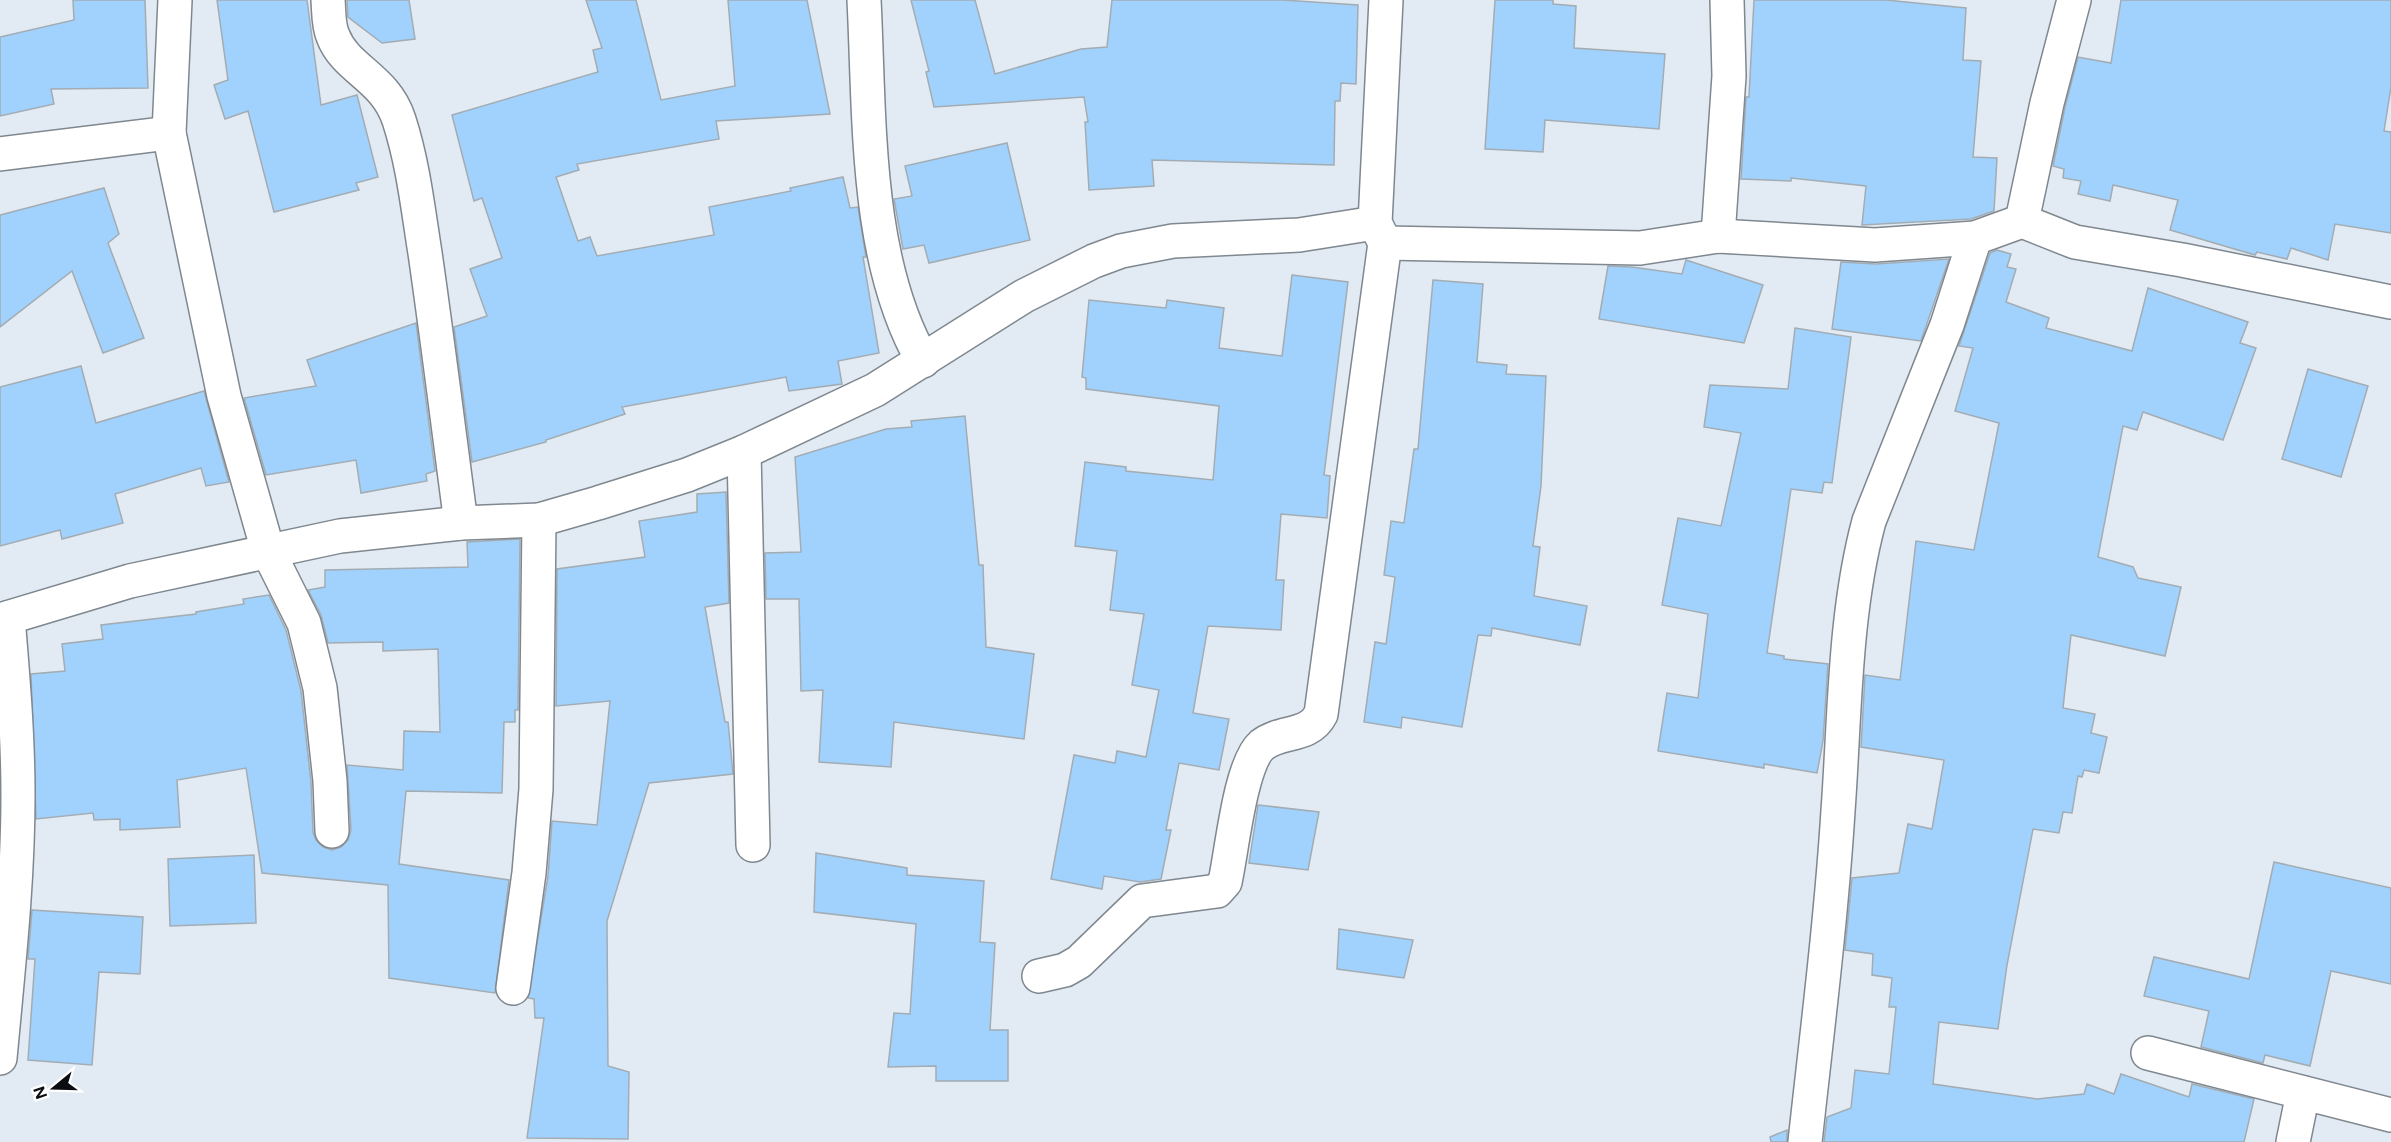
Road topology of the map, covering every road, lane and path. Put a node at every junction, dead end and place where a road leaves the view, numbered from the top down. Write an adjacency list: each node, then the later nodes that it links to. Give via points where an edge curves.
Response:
1 (175, 0): 7 (street)
2 (328, 0): 17 (street, via 336,43 352,63 379,85 399,119 412,171)
3 (864, 0): 14 (street, via 873,184 894,291 910,339)
4 (1386, 0): 10 (street)
5 (1727, 0): 11 (street, via 1729,76)
6 (2074, 0): 9 (street)
7 (169, 133): 8 (street); 18 (street, via 218,368)
8 (0, 154)
9 (2022, 221): 12 (street); 13 (street, via 2075,242)
10 (1380, 233): 11 (street, via 1640,248); 14 (street, via 1173,241 1121,251 1023,296); 22 (street, via 1321,714 1310,728 1271,738 1253,754 1225,882 1217,891 1142,901 1079,962)
11 (1718, 236): 12 (street, via 1875,244)
12 (1975, 238): 28 (street, via 1947,325 1869,521 1861,551 1852,614 1827,953)
13 (2391, 302)
14 (923, 361): 15 (street, via 874,390)
15 (744, 452): 16 (street, via 639,491); 21 (street)
16 (539, 520): 17 (street); 23 (street, via 536,789)
17 (461, 523): 18 (street, via 340,536)
18 (267, 551): 19 (street, via 130,581); 20 (street, via 304,623 320,688)
19 (4, 619): 25 (street, via 16,713 18,798)
20 (332, 831)
21 (753, 845)
22 (1039, 976)
23 (513, 988)
24 (2148, 1053): 26 (street)
25 (0, 1058)
26 (2303, 1093): 27 (street); 29 (street)
27 (2391, 1115)
28 (1805, 1142)
29 (2293, 1142)

